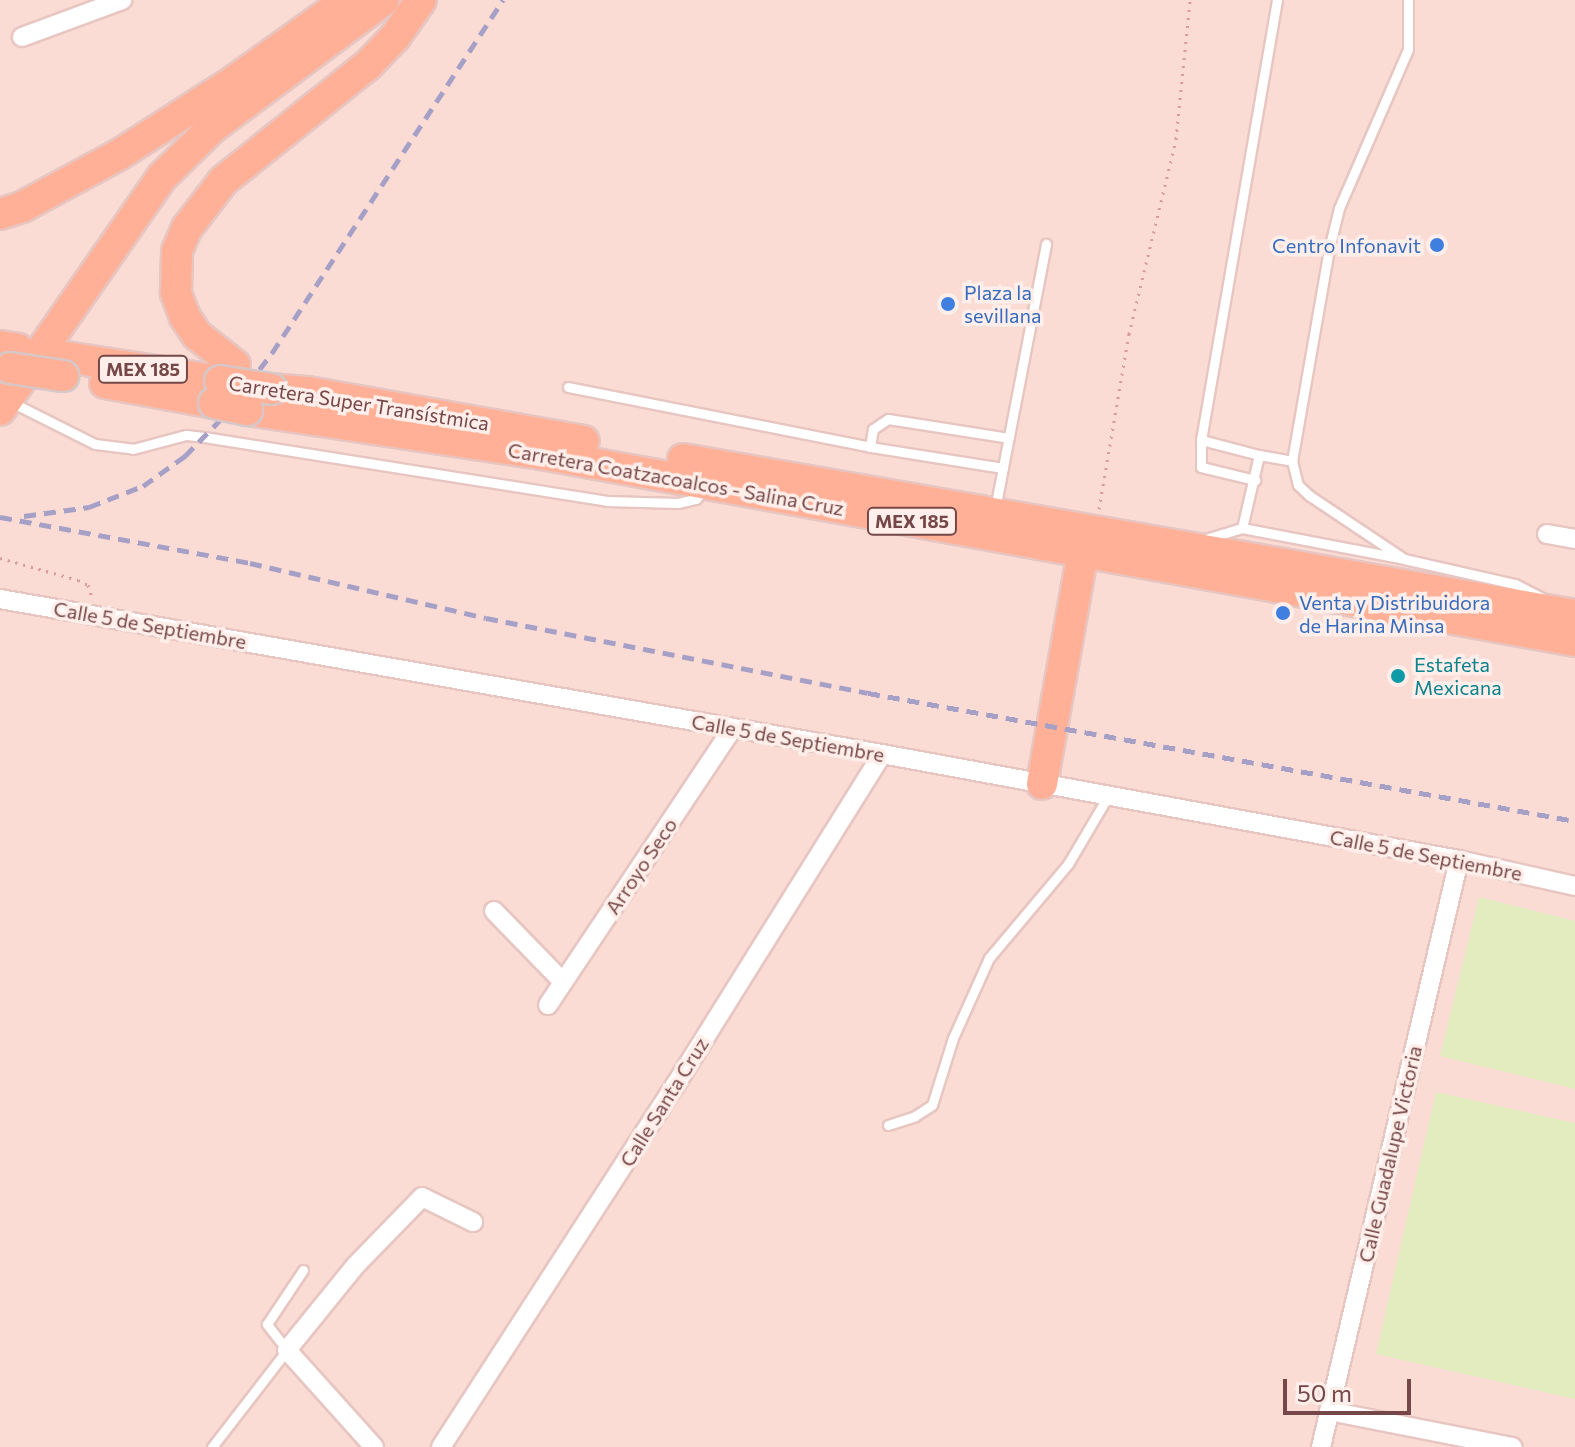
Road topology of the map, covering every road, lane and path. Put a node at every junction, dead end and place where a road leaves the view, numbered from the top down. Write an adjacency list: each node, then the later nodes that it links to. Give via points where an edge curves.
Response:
1 (122, 0): 8 (street)
2 (347, 0): 9 (main road)
3 (384, 0): 12 (main road, via 212,128 162,177)
4 (421, 0): 13 (main road, via 368,65 223,181 187,228 177,251 176,293)
5 (1190, 0): 28 (path, via 1176,139 1132,319)
6 (1277, 0): 17 (lane)
7 (1408, 0): 20 (lane, via 1408,49 1339,208)
8 (22, 37)
9 (234, 81): 10 (main road, via 120,154); 12 (main road, via 156,162)
10 (0, 214)
11 (1046, 244): 16 (lane)
12 (5, 379): 13 (main road, Carretera Super Transístmica / MEX 185, bridge, via 65,367); 22 (lane, via 95,444 133,449 186,435 204,437 607,501 696,499)
13 (223, 383): 15 (main road, Carretera Super Transístmica / MEX 185, bridge); 22 (main road, Carretera Super Transístmica / MEX 185, bridge, via 272,381)
14 (568, 387): 18 (lane)
15 (247, 410): 22 (main road, Carretera Coatzacoalcos - Salina Cruz / MEX 185)
16 (1009, 438): 18 (lane, via 888,419 873,429); 21 (lane)
17 (1201, 440): 19 (lane); 23 (lane, via 1201,467)
18 (870, 447): 21 (lane)
19 (1259, 455): 20 (lane); 23 (lane)
20 (1292, 461): 31 (lane, via 1298,485 1310,496)
21 (1003, 468): 24 (lane)
22 (711, 474): 24 (main road, Carretera Super Transístmica / MEX 185)
23 (1255, 480): 25 (lane)
24 (992, 523): 28 (main road, Carretera Super Transístmica / MEX 185)
25 (1242, 528): 29 (lane); 31 (lane)
26 (1547, 534): 27 (street)
27 (1575, 539)
28 (1090, 541): 29 (main road, Carretera Super Transístmica / MEX 185); 35 (main road, MEX 185); 38 (main road)
29 (1184, 545): 33 (main road, Carretera Super Transístmica / MEX 185)
30 (0, 558): 34 (path, via 88,585)
31 (1404, 559): 33 (lane, via 1515,584)
32 (0, 599): 34 (street, Calle 5 de Septiembre)
33 (1575, 614)
34 (98, 616): 36 (street, Calle 5 de Septiembre)
35 (1575, 641)
36 (733, 728): 37 (street, Calle 5 de Septiembre); 43 (street, Arroyo Seco)
37 (882, 754): 38 (street, Calle 5 de Septiembre); 52 (street, Calle Santa Cruz)
38 (1042, 784): 39 (street, Calle 5 de Septiembre)
39 (1108, 796): 40 (street, Calle 5 de Septiembre); 45 (lane, via 1068,864 989,958 953,1038 932,1105)
40 (1459, 860): 41 (street, Calle 5 de Septiembre); 49 (street, Calle Guadalupe Victoria)
41 (1575, 886)
42 (494, 911): 43 (street)
43 (563, 982): 44 (street, Arroyo Seco)
44 (548, 1005)
45 (888, 1125)
46 (473, 1222): 48 (street, via 422,1197 355,1266)
47 (303, 1270): 48 (lane, via 267,1324)
48 (287, 1350): 50 (lane); 51 (street)
49 (1329, 1411): 53 (street, Calle Guadalupe Victoria); 54 (street)
50 (212, 1447)
51 (374, 1447)
52 (441, 1447)
53 (1321, 1447)
54 (1512, 1447)

